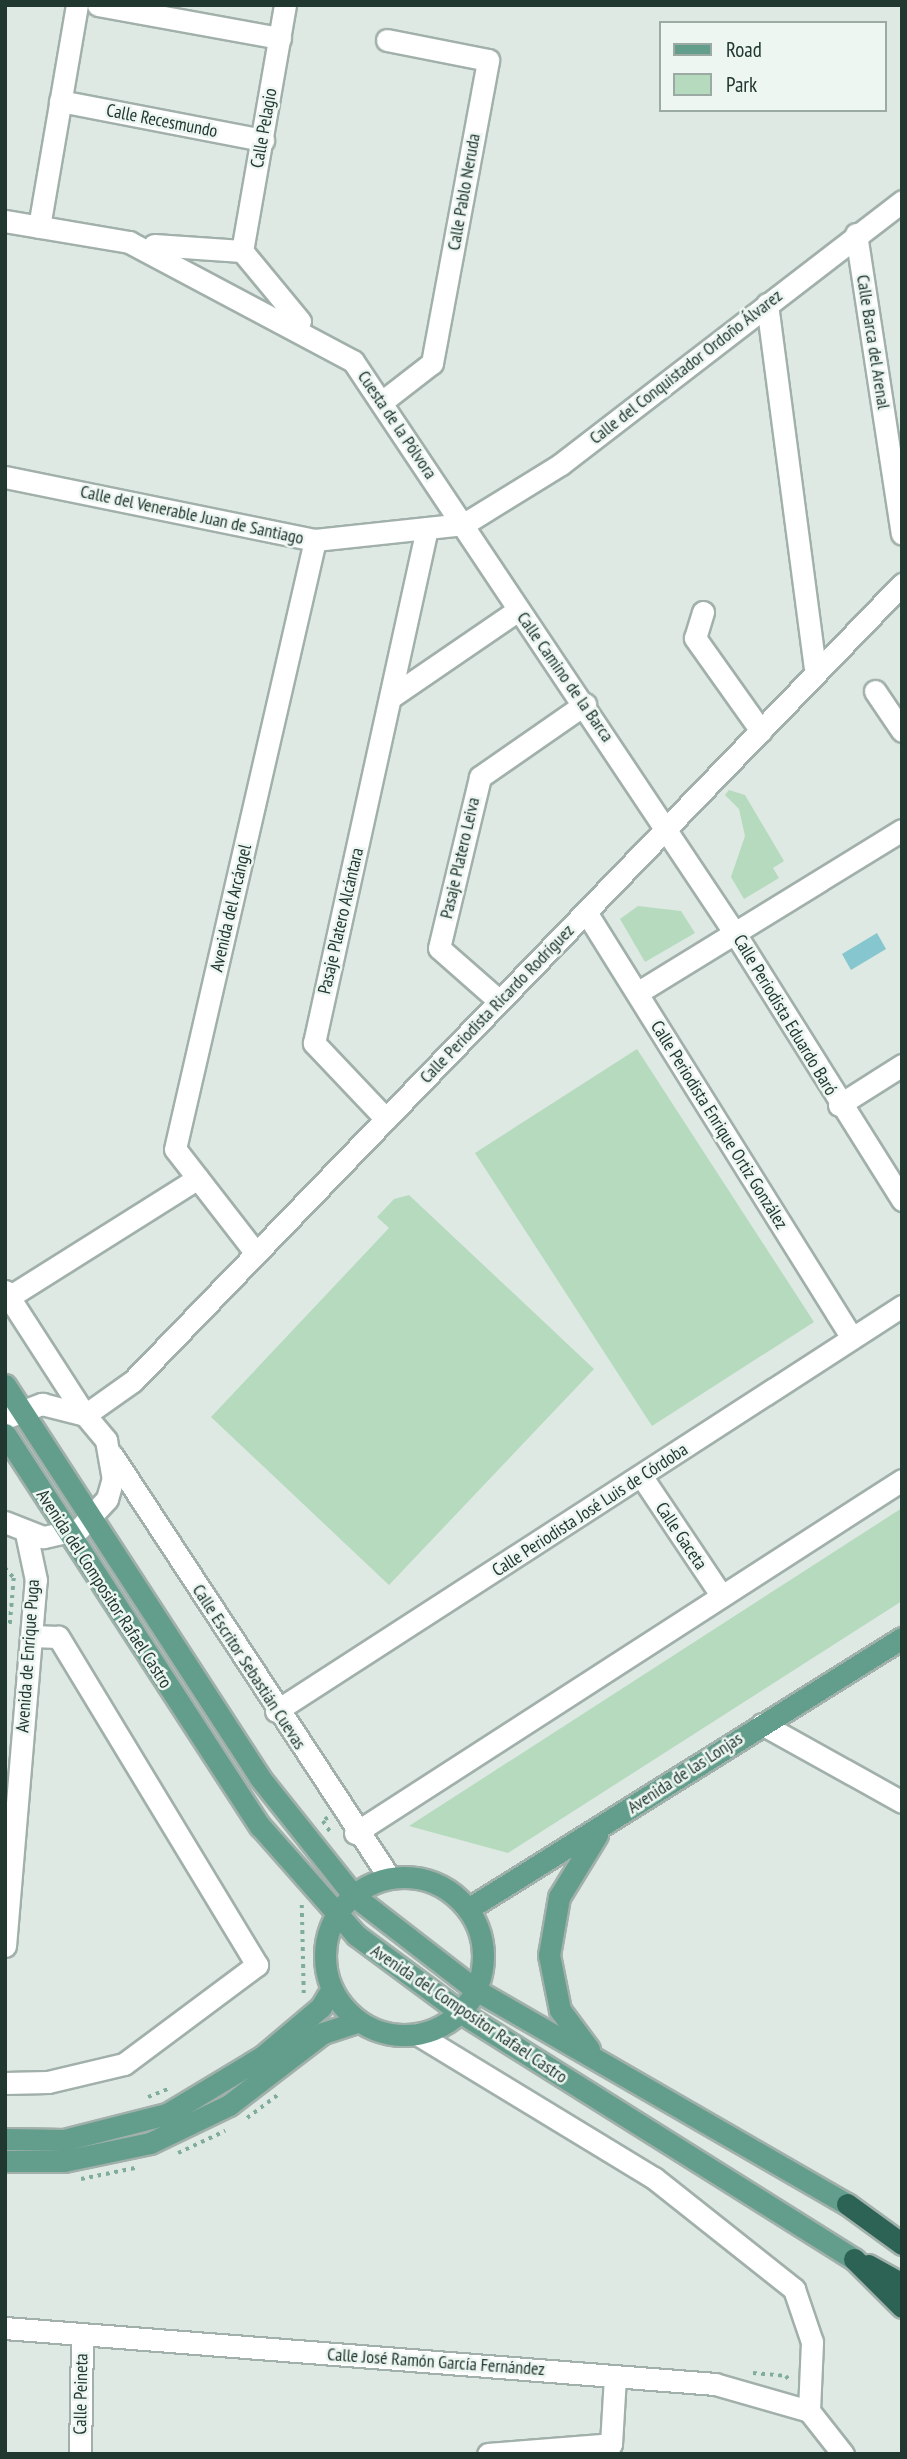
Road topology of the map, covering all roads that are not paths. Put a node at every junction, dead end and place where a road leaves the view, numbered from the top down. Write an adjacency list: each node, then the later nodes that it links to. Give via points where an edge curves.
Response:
1 (77, 5): 6 (street)
2 (98, 5): 4 (street)
3 (285, 5): 4 (street, Calle Pelagio)
4 (279, 38): 7 (street, Calle Pelagio)
5 (387, 40): 16 (street, Calle Pablo Neruda, via 488,60 432,363)
6 (60, 102): 7 (street, Calle Recesmundo); 10 (street)
7 (263, 140): 13 (street, Calle Pelagio)
8 (902, 201): 11 (street, Calle del Conquistador Ordoño Álvarez)
9 (5, 221): 10 (street, Cuesta de la Pólvora)
10 (39, 227): 12 (street, Cuesta de la Pólvora)
11 (856, 234): 14 (street, Calle del Conquistador Ordoño Álvarez); 20 (street, Calle Barca del Arenal)
12 (130, 242): 13 (street, Cuesta de la Pólvora); 15 (street, Cuesta de la Pólvora)
13 (242, 251): 15 (street, Cuesta de la Pólvora, via 246,263)
14 (767, 304): 18 (street, Calle del Conquistador Ordoño Álvarez, via 561,464); 25 (street)
15 (317, 339): 16 (street, Cuesta de la Pólvora, via 353,361)
16 (383, 401): 18 (street, Cuesta de la Pólvora)
17 (5, 477): 21 (street, Calle del Venerable Juan de Santiago)
18 (464, 524): 19 (street, Calle del Venerable Juan de Santiago); 23 (street, Calle Camino de la Barca)
19 (426, 528): 21 (street, Calle del Venerable Juan de Santiago); 27 (street, Pasaje Platero Alcántara)
20 (902, 533)
21 (315, 540): 40 (street, Avenida del Arcángel, via 175,1149)
22 (902, 584): 25 (street, Calle Periodista Ricardo Rodríguez)
23 (518, 610): 27 (street); 28 (street, Calle Camino de la Barca)
24 (704, 612): 29 (street, via 695,638)
25 (815, 667): 29 (street, Calle Periodista Ricardo Rodríguez)
26 (875, 691): 30 (street)
27 (391, 697): 39 (street, Pasaje Platero Alcántara, via 314,1043)
28 (585, 704): 31 (street, Calle Camino de la Barca); 36 (street, Pasaje Platero Leiva, via 480,777 439,948)
29 (761, 731): 31 (street, Calle Periodista Ricardo Rodríguez)
30 (902, 731)
31 (666, 830): 33 (street, Calle Periodista Ricardo Rodríguez); 34 (street, Calle Periodista Eduardo Baró)
32 (902, 830): 34 (street)
33 (586, 912): 35 (street, Calle Periodista Enrique Ortiz González); 36 (street, Calle Periodista Ricardo Rodríguez)
34 (737, 935): 35 (street); 38 (street, Calle Periodista Eduardo Baró)
35 (636, 993): 45 (street, Calle Periodista Enrique Ortiz González)
36 (498, 999): 39 (street, Calle Periodista Ricardo Rodríguez)
37 (902, 1065): 38 (street)
38 (839, 1105): 41 (street, Calle Periodista Eduardo Baró)
39 (386, 1119): 42 (street, Calle Periodista Ricardo Rodríguez)
40 (198, 1178): 42 (street, Avenida del Arcángel); 43 (street)
41 (902, 1200)
42 (255, 1252): 48 (street, Calle Periodista Ricardo Rodríguez, via 133,1381)
43 (7, 1294): 48 (street)
44 (902, 1306): 45 (street, Calle Periodista José Luis de Córdoba)
45 (852, 1338): 51 (street, Calle Periodista José Luis de Córdoba)
46 (5, 1385): 47 (main road, Avenida del Compositor Rafael Castro)
47 (13, 1414): 48 (street, via 53,1405); 53 (main road, Avenida del Compositor Rafael Castro)
48 (85, 1415): 50 (street, Calle Escritor Sebastián Cuevas)
49 (5, 1434): 56 (main road, Avenida del Compositor Rafael Castro)
50 (112, 1455): 53 (street, via 107,1499); 60 (street, Calle Escritor Sebastián Cuevas)
51 (642, 1477): 57 (street, Calle Gaceta); 60 (street, Calle Periodista José Luis de Córdoba)
52 (902, 1480): 57 (street)
53 (93, 1519): 56 (street); 66 (main road, Avenida del Compositor Rafael Castro, via 284,1812)
54 (5, 1522): 55 (street)
55 (26, 1533): 56 (street); 58 (street, Avenida de Enrique Puga, via 36,1580)
56 (68, 1533): 68 (main road, Avenida del Compositor Rafael Castro, via 239,1796)
57 (721, 1595): 64 (street)
58 (32, 1636): 69 (street, Avenida de Enrique Puga); 76 (street, via 58,1637 257,1965 124,2064 48,2082)
59 (902, 1638): 61 (main road, Avenida de las Lonjas)
60 (276, 1710): 64 (street, Calle Escritor Sebastián Cuevas)
61 (762, 1724): 62 (street); 63 (main road, Avenida de las Lonjas)
62 (902, 1802)
63 (612, 1819): 67 (main road, Avenida de las Lonjas); 75 (main road, via 570,1873 554,1915 549,1955 560,2010)
64 (355, 1833): 65 (street, Calle Escritor Sebastián Cuevas)
65 (389, 1877): 66 (main road); 67 (main road, via 442,1887)
66 (353, 1895): 68 (main road); 71 (main road, Avenida del Compositor Rafael Castro)
67 (468, 1909): 71 (main road, via 482,1950)
68 (336, 1915): 70 (main road, via 325,1947); 72 (main road, Avenida del Compositor Rafael Castro)
69 (5, 1946)
70 (332, 1989): 73 (main road); 77 (main road, via 310,2017 263,2056 167,2114 75,2138)
71 (476, 1990): 72 (main road); 75 (main road, Avenida del Compositor Rafael Castro)
72 (460, 2012): 74 (main road); 82 (main road, Avenida del Compositor Rafael Castro)
73 (359, 2021): 74 (main road); 78 (main road, via 323,2033 229,2105 150,2143 64,2161)
74 (417, 2034): 88 (street, Avenida del Compositor Rafael Castro, via 654,2178 794,2290 812,2342)
75 (600, 2061): 79 (main road, Avenida del Compositor Rafael Castro)
76 (5, 2084)
77 (5, 2139)
78 (5, 2161)
79 (847, 2204): 80 (highway); 81 (highway)
80 (902, 2224)
81 (902, 2244)
82 (854, 2259): 83 (highway); 84 (highway)
83 (902, 2284)
84 (902, 2307)
85 (5, 2328): 86 (street, Calle José Ramón García Fernández)
86 (82, 2335): 87 (street, Calle José Ramón García Fernández); 91 (street, Calle Peineta)
87 (615, 2376): 88 (street, Calle José Ramón García Fernández, via 740,2388); 89 (street)
88 (808, 2411): 93 (street)
89 (608, 2449): 90 (street)
90 (518, 2451): 92 (street)
91 (80, 2454)
92 (488, 2454)
93 (843, 2454)

